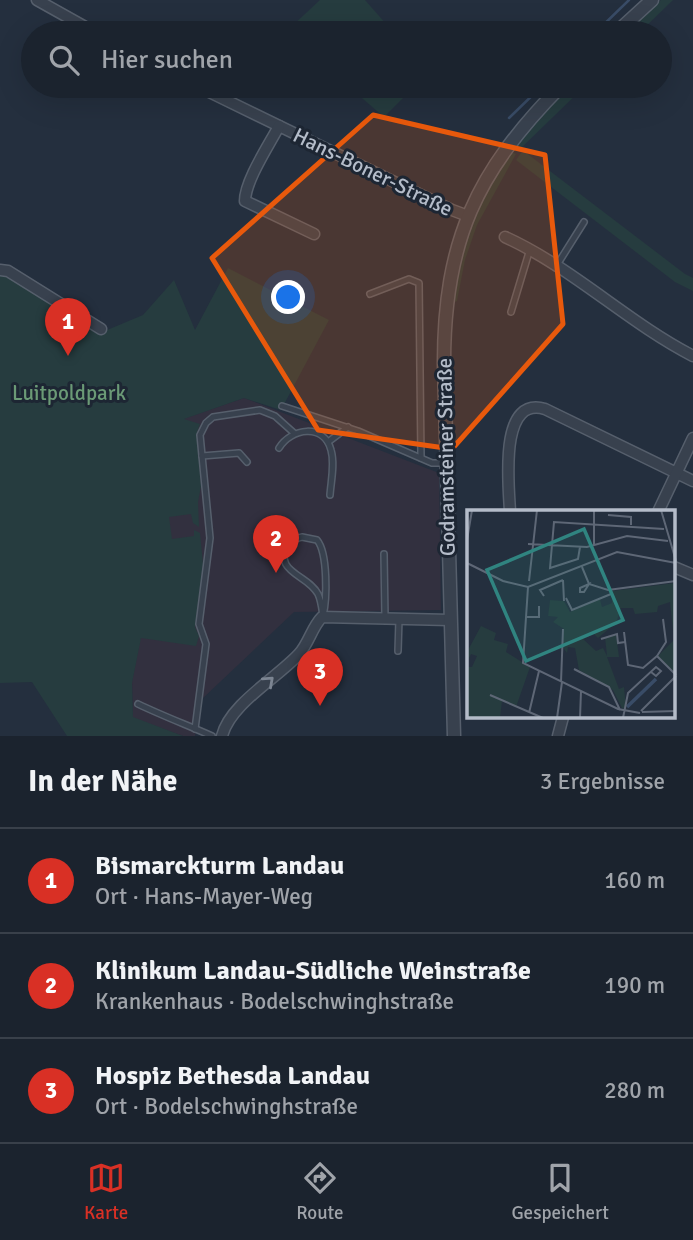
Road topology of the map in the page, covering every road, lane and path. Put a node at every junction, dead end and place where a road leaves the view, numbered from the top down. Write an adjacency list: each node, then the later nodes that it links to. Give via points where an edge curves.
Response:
1 (37, 0): 3 (street)
2 (652, 0): 4 (street)
3 (75, 21)
4 (629, 21)
5 (222, 98): 7 (street, Hans-Boner-Straße)
6 (549, 98): 8 (street, Godramsteiner Straße, via 520,128)
7 (279, 126): 8 (street, Hans-Boner-Straße); 10 (street, Hans-Boner-Straße, via 245,201)
8 (468, 216): 28 (street, Godramsteiner Straße, via 445,309)
9 (584, 222): 13 (lane)
10 (314, 234)
11 (505, 237): 12 (street)
12 (530, 249): 13 (street); 16 (lane)
13 (557, 265): 18 (street)
14 (0, 270): 17 (street)
15 (370, 294): 26 (lane, via 410,279 419,282)
16 (512, 312)
17 (101, 329)
18 (693, 356)
19 (282, 406): 20 (lane)
20 (348, 427): 23 (lane); 26 (lane)
21 (294, 433): 23 (lane, via 312,432); 24 (lane); 25 (lane, via 264,411 219,415 203,428)
22 (693, 438): 29 (street)
23 (328, 442): 31 (lane, via 332,454)
24 (279, 448)
25 (202, 456): 27 (lane, via 239,453); 46 (lane, via 210,538 199,624 206,645)
26 (421, 458): 28 (lane)
27 (247, 462)
28 (447, 463): 42 (street, Godramsteiner Straße)
29 (676, 473): 30 (street); 32 (street, via 533,407 517,420 509,443); 33 (street)
30 (693, 481)
31 (330, 495)
32 (510, 510)
33 (658, 510)
34 (384, 554): 40 (lane)
35 (676, 568): 36 (street)
36 (693, 575)
37 (325, 585): 38 (lane); 38 (lane, via 320,544 309,538 291,539 284,550 285,562); 39 (lane)
38 (315, 590): 39 (lane)
39 (323, 616): 40 (street); 47 (street, one-way to 39, via 244,704 298,655)
40 (385, 618): 41 (street)
41 (399, 619): 42 (street); 43 (lane)
42 (450, 620): 49 (street, Godramsteiner Straße)
43 (398, 651)
44 (138, 704): 46 (lane)
45 (563, 718): 50 (street)
46 (195, 729): 48 (lane)
47 (222, 734)
48 (212, 736)
49 (454, 736)
50 (558, 736)

